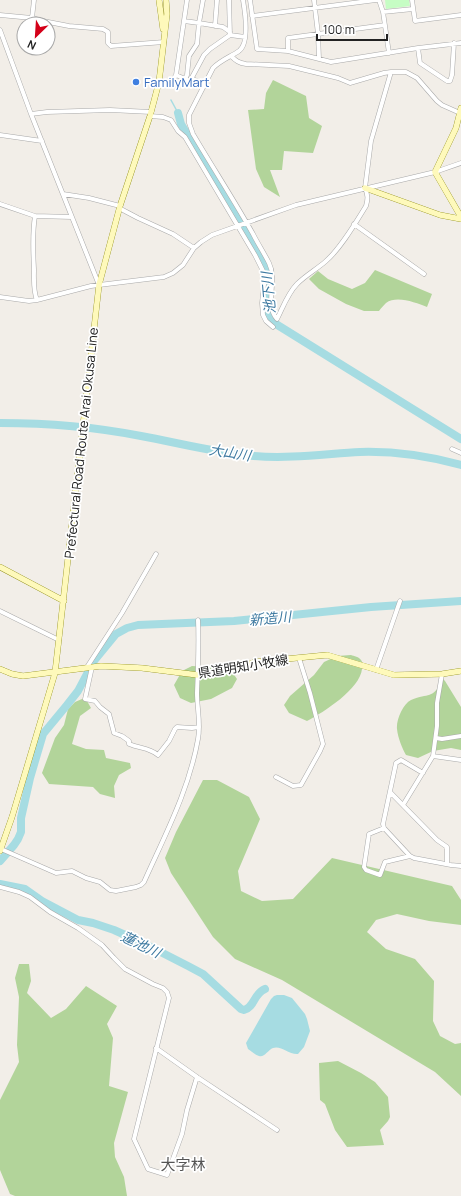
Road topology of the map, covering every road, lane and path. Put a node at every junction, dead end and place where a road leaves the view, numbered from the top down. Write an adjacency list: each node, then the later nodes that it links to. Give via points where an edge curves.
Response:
1 (34, 0): 19 (street)
2 (159, 0): 29 (main road, Prefectural Road Route Arai Okusa Line)
3 (166, 0): 29 (main road, Prefectural Road Route Arai Okusa Line)
4 (187, 0): 21 (street)
5 (203, 0): 22 (street)
6 (217, 0): 25 (street)
7 (229, 0): 27 (street)
8 (243, 0): 30 (street, via 246,18)
9 (250, 0): 20 (street)
10 (314, 0): 13 (street)
11 (378, 0): 13 (street); 15 (street)
12 (412, 0): 14 (street)
13 (315, 8): 20 (street); 28 (street)
14 (413, 9): 15 (street); 17 (street, via 415,21)
15 (383, 12): 24 (street)
16 (0, 15): 18 (street)
17 (461, 15)
18 (16, 16)
19 (32, 16)
20 (252, 16): 35 (street, via 257,49)
21 (184, 21): 22 (street); 40 (street)
22 (200, 23): 25 (street); 42 (street, via 197,44 189,56)
23 (56, 24): 31 (street, via 103,29 108,32 108,43 111,46)
24 (385, 25): 28 (street); 36 (street)
25 (215, 26): 27 (street, via 222,27)
26 (0, 30): 46 (street)
27 (230, 34): 30 (street); 41 (street, via 204,55)
28 (318, 34): 35 (street, via 288,38); 38 (street)
29 (164, 36): 31 (main road, Prefectural Road Route Arai Okusa Line)
30 (245, 37): 37 (street, via 241,50)
31 (164, 42): 43 (main road, Prefectural Road Route Arai Okusa Line)
32 (454, 43): 33 (street); 34 (street); 34 (street, via 450,81 420,63)
33 (461, 43)
34 (418, 48): 36 (street)
35 (288, 51): 38 (street)
36 (389, 53): 38 (street, via 331,62)
37 (231, 56): 39 (street, via 240,63 290,66 350,83); 44 (street, via 213,68)
38 (319, 59)
39 (391, 72): 45 (street, via 406,72 417,78 437,101 448,108); 52 (street, via 371,141)
40 (176, 75): 42 (street); 43 (street, via 170,82)
41 (191, 78): 42 (street, via 190,81); 44 (street)
42 (185, 79)
43 (159, 82): 47 (main road, Prefectural Road Route Arai Okusa Line)
44 (204, 85): 59 (street, via 189,115 189,123 193,134)
45 (460, 111): 51 (main road, via 456,128)
46 (31, 114): 47 (street, via 110,110); 49 (street)
47 (150, 114): 55 (main road, Prefectural Road Route Arai Okusa Line); 61 (street, via 171,120 185,138)
48 (0, 135): 49 (street)
49 (42, 141): 53 (street)
50 (461, 163): 51 (street)
51 (435, 172): 52 (street); 58 (main road)
52 (365, 188): 58 (main road, via 440,215); 59 (street, via 296,205); 60 (street, via 368,194 366,206)
53 (63, 194): 55 (street); 57 (street)
54 (0, 204): 56 (street)
55 (119, 207): 62 (street, via 173,234); 64 (main road, Prefectural Road Route Arai Okusa Line)
56 (35, 216): 57 (street); 66 (street, via 32,230)
57 (72, 217): 64 (street)
58 (461, 218)
59 (247, 223): 60 (street, via 270,264 271,308 277,319 296,285 326,261); 61 (street)
60 (354, 224): 63 (street)
61 (238, 226): 62 (street, via 212,235); 67 (street, via 264,272 263,315)
62 (194, 248): 64 (street, via 183,265 164,278)
63 (424, 274)
64 (99, 285): 66 (street); 73 (main road, Prefectural Road Route Arai Okusa Line)
65 (0, 297): 66 (street)
66 (37, 300)
67 (273, 326)
68 (452, 449): 69 (street)
69 (461, 453)
70 (156, 554): 78 (street)
71 (0, 567): 73 (main road)
72 (400, 600): 80 (street)
73 (64, 601): 76 (main road, Prefectural Road Route Arai Okusa Line)
74 (0, 610): 76 (street)
75 (198, 620): 84 (street)
76 (59, 640): 82 (main road, Prefectural Road Route Arai Okusa Line)
77 (300, 658): 80 (main road, 県道明知小牧線, via 327,655); 84 (main road, 県道明知小牧線, via 254,662 232,670); 91 (street, via 323,744 301,785 293,786)
78 (89, 667): 82 (main road, 県道明知小牧線); 84 (main road, 県道明知小牧線, via 142,668); 85 (street, via 85,699 95,701 109,714 114,733 127,739 129,744 148,748 158,755 177,727)
79 (0, 669): 82 (main road, 県道明知小牧線, via 23,676)
80 (376, 670): 83 (main road, 県道明知小牧線, via 394,674)
81 (461, 671): 83 (main road, 県道明知小牧線)
82 (55, 672): 95 (main road, Prefectural Road Route Arai Okusa Line)
83 (442, 674): 87 (street, via 437,703)
84 (198, 675): 85 (street)
85 (199, 727): 95 (street, via 184,792 141,885 123,890 110,890 100,882 72,871 56,873)
86 (461, 736): 87 (street)
87 (436, 738): 88 (street)
88 (433, 756): 89 (street); 90 (street)
89 (461, 760)
90 (423, 773): 92 (street, via 401,760 396,763); 93 (street)
91 (276, 777)
92 (390, 792): 93 (street); 94 (street)
93 (403, 805): 97 (street, via 447,847)
94 (384, 828): 96 (street); 96 (street, via 369,834 364,867 366,870 380,875 385,862)
95 (1, 850)
96 (410, 856): 97 (street)
97 (447, 864): 98 (street)
98 (461, 866)
99 (0, 887): 100 (street, via 30,897 102,945 125,969 167,992 169,998)
100 (156, 1048): 101 (street); 101 (street, via 134,1138 148,1169 167,1176 182,1134)
101 (197, 1077): 102 (street)
102 (278, 1130)

